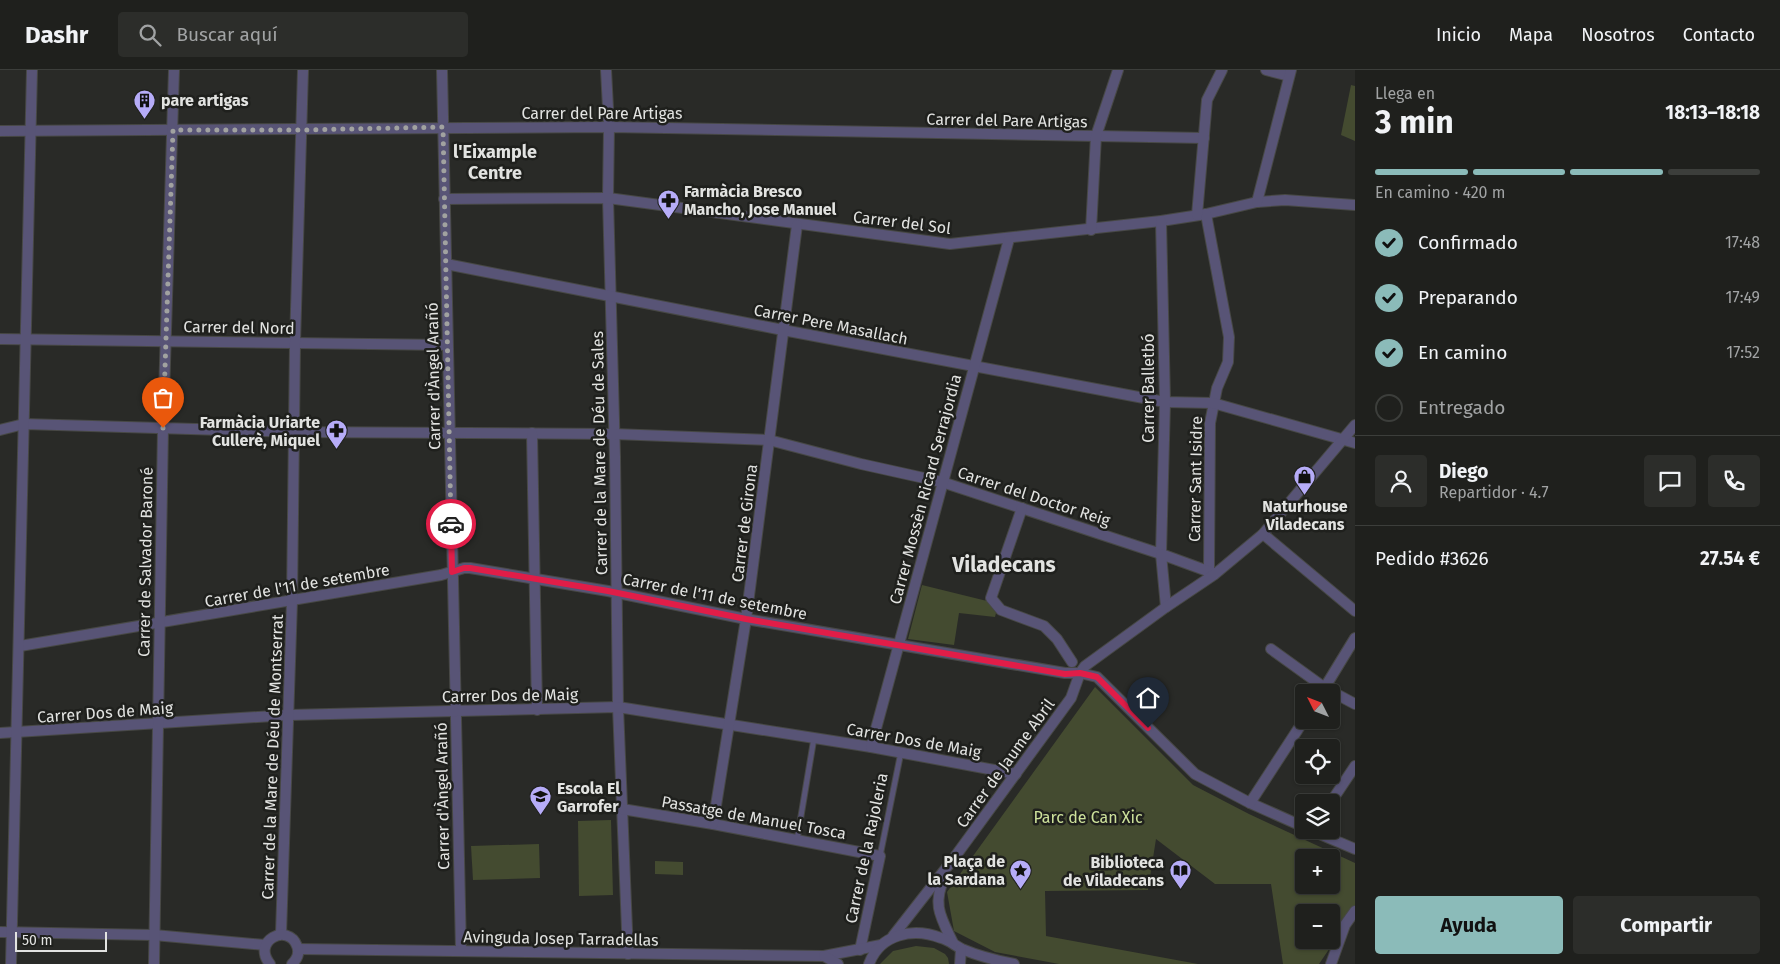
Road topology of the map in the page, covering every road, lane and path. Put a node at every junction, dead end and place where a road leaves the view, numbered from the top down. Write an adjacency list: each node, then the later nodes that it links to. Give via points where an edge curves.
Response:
1 (32, 70): 15 (street)
2 (174, 70): 12 (street, Carrer de Salvador Baroné)
3 (303, 70): 13 (street, Carrer de la Mare de Déu de Montserrat)
4 (442, 70): 10 (street, Carrer d'Àngel Arañó)
5 (606, 70): 11 (street, Carrer de la Mare de Déu de Sales)
6 (1118, 70): 16 (street)
7 (1222, 70): 17 (street, Carrer Sant Isidre, via 1207,100)
8 (1266, 70): 9 (street)
9 (1290, 73): 20 (street)
10 (443, 127): 11 (street, Carrer del Pare Artigas); 13 (street, Carrer del Pare Artigas); 19 (street, Carrer d'Àngel Arañó)
11 (609, 127): 16 (street, Carrer del Pare Artigas); 18 (street, Carrer de la Mare de Déu de Sales)
12 (173, 130): 13 (street, Carrer del Pare Artigas); 15 (street, Carrer del Pare Artigas); 32 (street, Carrer de Salvador Baroné)
13 (301, 130): 33 (street, Carrer de la Mare de Déu de Montserrat)
14 (0, 131): 15 (street, Carrer del Pare Artigas)
15 (30, 132): 31 (street)
16 (1096, 136): 17 (street, Carrer del Pare Artigas); 25 (street)
17 (1204, 138): 22 (street, Carrer Sant Isidre)
18 (608, 198): 19 (street, Carrer del Sol); 24 (street, Carrer del Sol); 28 (street, Carrer de la Mare de Déu de Sales)
19 (444, 199): 27 (street, Carrer d'Àngel Arañó)
20 (1257, 202): 21 (street, Carrer del Sol, via 1285,200); 22 (street, Carrer del Sol)
21 (1355, 205)
22 (1201, 215): 23 (street, Carrer del Sol); 37 (street, Carrer Sant Isidre, via 1229,337 1228,362)
23 (1160, 221): 25 (street, Carrer del Sol); 36 (street, Carrer Balletbó)
24 (797, 224): 26 (street, Carrer del Sol, via 950,244); 29 (street, Carrer de Girona)
25 (1091, 230): 26 (street, Carrer del Sol)
26 (1010, 239): 35 (street, Carrer Mossèn Ricard Serrajordia)
27 (446, 264): 28 (street, Carrer Pere Masallach); 34 (street, Carrer d'Àngel Arañó)
28 (610, 296): 29 (street, Carrer Pere Masallach); 45 (street, Carrer de la Mare de Déu de Sales)
29 (783, 330): 35 (street, Carrer Pere Masallach); 47 (street, Carrer de Girona)
30 (0, 339): 31 (street, Carrer del Nord)
31 (26, 339): 32 (street, Carrer del Nord); 38 (street)
32 (166, 341): 33 (street, Carrer del Nord); 40 (street, Carrer de Salvador Baroné)
33 (295, 343): 34 (street, Carrer del Nord); 42 (street, Carrer de la Mare de Déu de Montserrat)
34 (448, 345): 43 (street, Carrer d'Àngel Arañó)
35 (974, 366): 36 (street, Carrer Pere Masallach); 49 (street, Carrer Mossèn Ricard Serrajordia)
36 (1165, 402): 37 (street, Carrer Pere Masallach); 52 (street, Carrer Balletbó)
37 (1213, 404): 46 (street, Carrer Pere Masallach); 54 (street, Carrer Sant Isidre, via 1210,423)
38 (24, 424): 40 (street, Carrer del Doctor Reig); 41 (street, Carrer del Doctor Reig); 64 (street)
39 (1355, 425): 46 (street)
40 (163, 428): 42 (street, Carrer del Doctor Reig); 61 (street, Carrer de Salvador Baroné)
41 (0, 430)
42 (294, 432): 43 (street, Carrer del Doctor Reig); 57 (street, Carrer de la Mare de Déu de Montserrat)
43 (449, 432): 44 (street, Carrer del Doctor Reig); 53 (street, Carrer d'Àngel Arañó)
44 (532, 433): 45 (street, Carrer del Doctor Reig); 55 (street)
45 (614, 434): 47 (street, Carrer del Doctor Reig); 56 (street, Carrer de la Mare de Déu de Sales)
46 (1344, 439): 48 (street, Carrer Pere Masallach); 51 (street)
47 (769, 440): 49 (street, Carrer del Doctor Reig); 60 (street, Carrer de Girona)
48 (1355, 442)
49 (942, 482): 50 (street, Carrer del Doctor Reig); 63 (street, Carrer Mossèn Ricard Serrajordia)
50 (1022, 508): 52 (street, Carrer del Doctor Reig); 66 (street, via 991,598 1000,610 1044,626 1058,639)
51 (1263, 534): 54 (street); 59 (street)
52 (1161, 554): 54 (street, Carrer del Doctor Reig); 58 (street, Carrer Balletbó)
53 (452, 572): 55 (street, Carrer de l'11 de setembre, via 470,568); 57 (street, Carrer de l'11 de setembre); 74 (street, Carrer d'Àngel Arañó)
54 (1212, 572): 58 (street, Carrer de Jaume Abril)
55 (534, 578): 56 (street, Carrer de l'11 de setembre); 73 (street)
56 (617, 594): 60 (street, Carrer de l'11 de setembre); 72 (street, Carrer de la Mare de Déu de Sales)
57 (292, 601): 61 (street, Carrer de l'11 de setembre); 75 (street, Carrer de la Mare de Déu de Montserrat)
58 (1166, 607): 67 (street, Carrer de Jaume Abril, via 1085,666)
59 (1355, 611)
60 (746, 619): 63 (street, Carrer de l'11 de setembre); 77 (street, Carrer de Girona)
61 (159, 624): 64 (street, Carrer de l'11 de setembre); 76 (street, Carrer de Salvador Baroné)
62 (1355, 638): 69 (street)
63 (899, 645): 67 (street, Carrer de l'11 de setembre, via 1065,674); 82 (street, Carrer Mossèn Ricard Serrajordia)
64 (20, 646): 79 (street)
65 (1271, 648): 68 (street)
66 (1072, 662)
67 (1080, 673): 85 (street, Carrer de Jaume Abril, via 1071,698); 87 (street, via 1097,677 1195,774)
68 (1316, 684)
69 (1328, 684)
70 (1340, 697): 71 (street)
71 (1355, 704)
72 (618, 707): 73 (street, Carrer Dos de Maig); 77 (street, Carrer Dos de Maig); 88 (street, Carrer de la Mare de Déu de Sales)
73 (537, 710): 74 (street, Carrer Dos de Maig)
74 (455, 712): 75 (street, Carrer Dos de Maig); 107 (street, Carrer d'Àngel Arañó)
75 (289, 715): 76 (street, Carrer Dos de Maig); 99 (street, Carrer de la Mare de Déu de Montserrat)
76 (158, 724): 79 (street, Carrer Dos de Maig); 100 (street, Carrer de Salvador Baroné)
77 (729, 725): 81 (street, Carrer Dos de Maig); 90 (street, Carrer de Girona)
78 (1298, 729): 87 (street)
79 (17, 732): 80 (street, Carrer Dos de Maig); 98 (street)
80 (0, 733)
81 (814, 738): 82 (street, Carrer Dos de Maig); 92 (lane)
82 (871, 747): 83 (street, Carrer Dos de Maig)
83 (901, 752): 85 (street, Carrer Dos de Maig); 94 (lane, Carrer de la Rajoleria)
84 (1355, 766): 86 (street)
85 (1016, 774): 95 (street, Carrer de Jaume Abril)
86 (1336, 794)
87 (1250, 802): 89 (street)
88 (622, 809): 90 (street, Passatge de Manuel Tosca); 108 (street, Carrer de la Mare de Déu de Sales)
89 (1295, 823)
90 (713, 824): 92 (street, Passatge de Manuel Tosca)
91 (1331, 839): 93 (street)
92 (797, 840): 94 (street, Passatge de Manuel Tosca)
93 (1355, 849)
94 (880, 856): 106 (street, Carrer de la Rajoleria)
95 (954, 858): 101 (street, Carrer de Jaume Abril); 104 (street, Carrer de Jaume Abril, via 938,894 938,910)
96 (1355, 911): 118 (street, via 1345,925)
97 (0, 932): 98 (street)
98 (11, 932): 100 (street); 110 (street)
99 (281, 934): 103 (street); 105 (street, via 292,939)
100 (154, 935): 103 (street); 111 (street, Carrer de Salvador Baroné)
101 (893, 936): 102 (street); 104 (street, via 929,935)
102 (881, 945): 106 (street, Avinguda Josep Tarradellas); 115 (street)
103 (265, 946): 112 (street, via 265,956)
104 (957, 946): 116 (street); 117 (street)
105 (298, 949): 107 (street, Avinguda Josep Tarradellas); 113 (street)
106 (860, 950): 109 (street, Avinguda Josep Tarradellas)
107 (461, 951): 108 (street, Avinguda Josep Tarradellas)
108 (628, 954): 109 (street, Avinguda Josep Tarradellas)
109 (824, 956): 114 (street, Avinguda Josep Tarradellas)
110 (11, 964)
111 (154, 964)
112 (270, 964)
113 (292, 964)
114 (838, 964)
115 (869, 964)
116 (960, 964)
117 (1008, 964)
118 (1331, 964)

